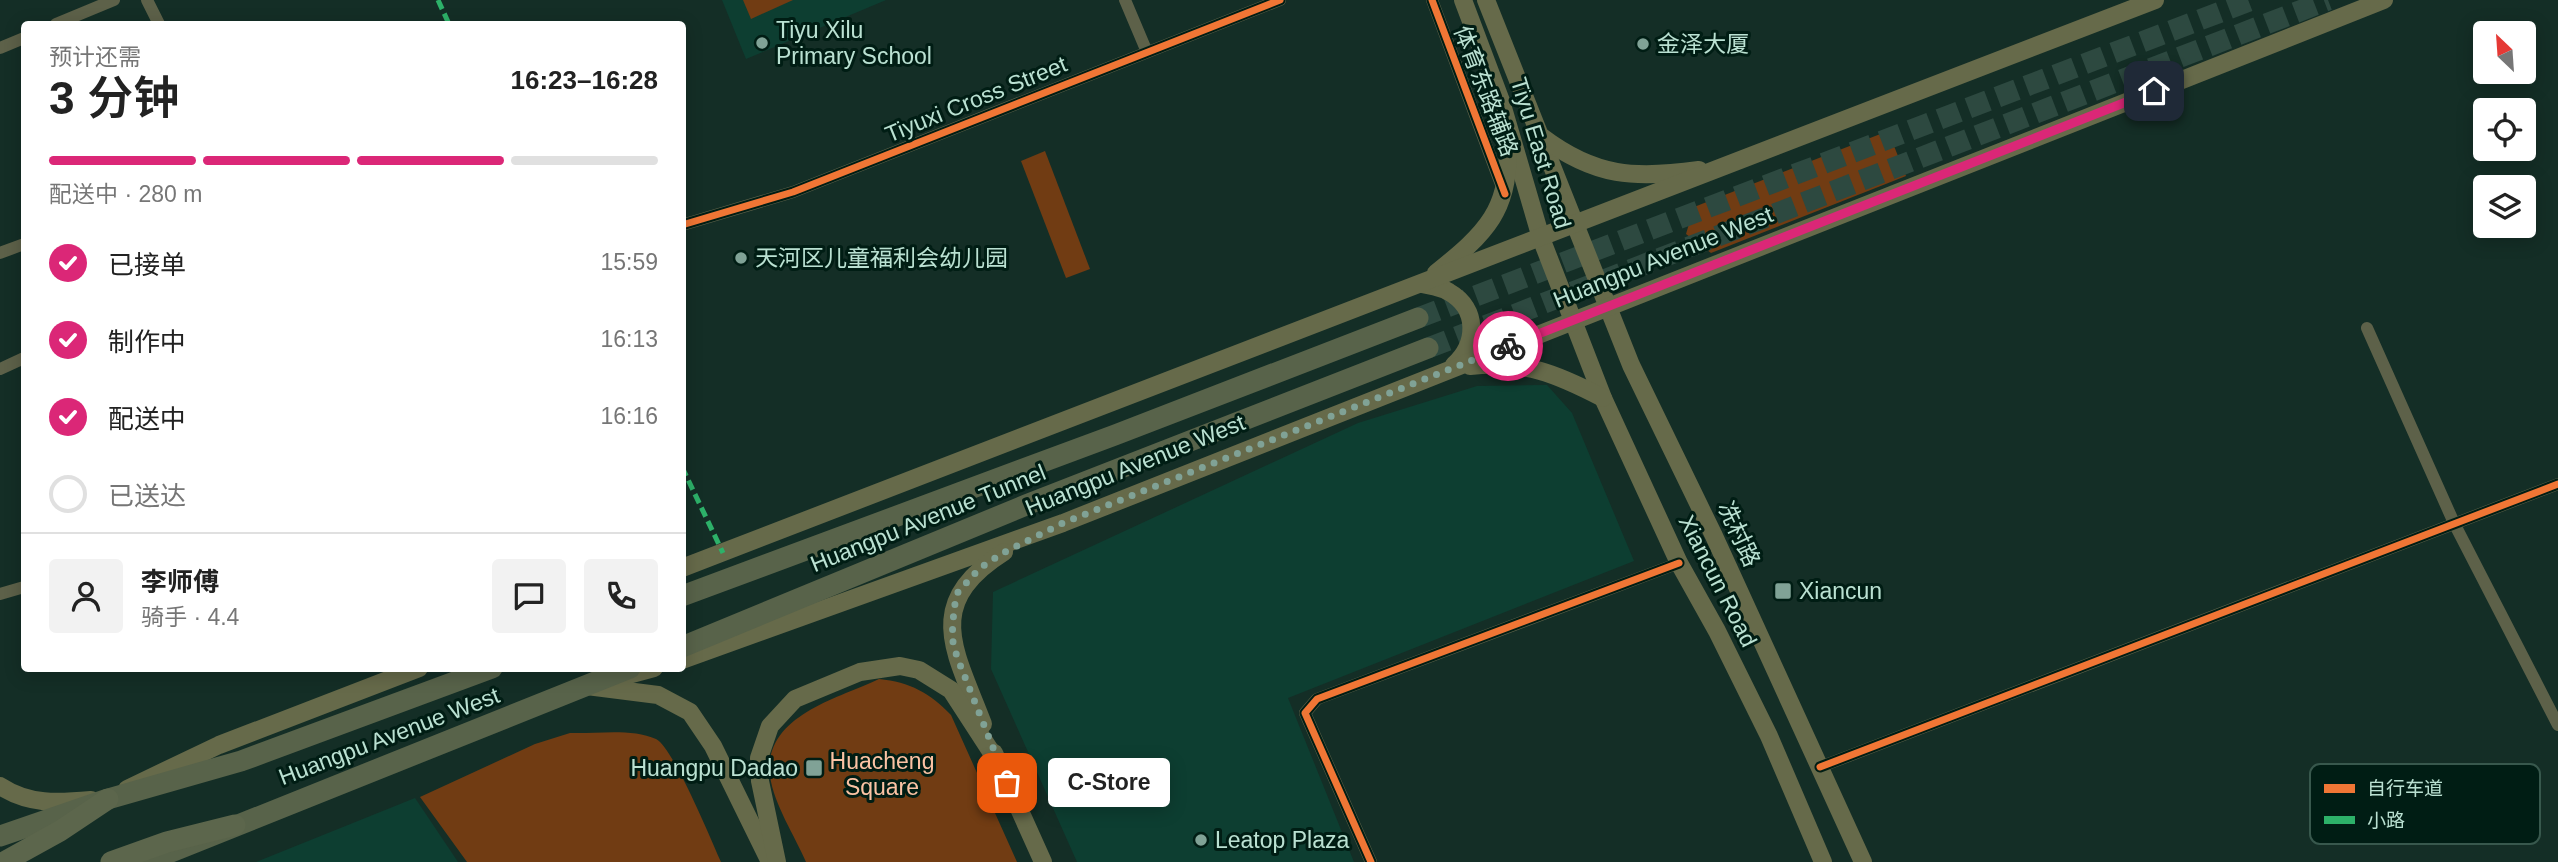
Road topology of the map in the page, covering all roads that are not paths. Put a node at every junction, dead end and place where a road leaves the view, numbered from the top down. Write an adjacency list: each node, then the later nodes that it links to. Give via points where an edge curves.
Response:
1 (114, 0): 10 (street)
2 (147, 0): 11 (street)
3 (1125, 0): 14 (street)
4 (1280, 0): 14 (street, Tiyuxi Cross Street)
5 (1432, 0): 18 (street, 体育东路辅路)
6 (1463, 0): 15 (main road, Tiyu East Road)
7 (1486, 0): 16 (main road, Tiyu East Road)
8 (2155, 0): 17 (main road)
9 (2384, 0): 25 (main road, Huangpu Avenue West)
10 (62, 21)
11 (158, 21)
12 (21, 39): 13 (street)
13 (0, 48)
14 (1147, 52): 19 (street, Tiyuxi Cross Street, via 793,192)
15 (1501, 101): 18 (main road, via 1508,162); 21 (main road, Tiyu East Road)
16 (1542, 137): 17 (main road, via 1566,155 1594,167 1633,176); 20 (main road, Tiyu East Road)
17 (1730, 166): 20 (main road)
18 (1505, 194): 24 (main road, via 1477,238)
19 (686, 224)
20 (1576, 225): 21 (main road); 25 (main road, 冼村路)
21 (1541, 238): 24 (main road); 27 (main road, Tiyu East Road)
22 (21, 245): 23 (street)
23 (0, 253)
24 (1422, 284): 32 (main road, via 1448,291 1468,315 1471,343); 38 (main road)
25 (1608, 307): 27 (main road, Huangpu Avenue West); 51 (main road, 冼村路)
26 (1418, 318): 41 (main road, Huangpu Avenue Tunnel)
27 (1575, 320): 32 (main road, Huangpu Avenue West); 33 (main road, Xiancun Road)
28 (2367, 328): 36 (street)
29 (1428, 348): 42 (main road, Huangpu Avenue Tunnel, via 1026,505)
30 (21, 359): 31 (street)
31 (0, 369)
32 (1450, 369): 33 (main road, via 1521,366 1557,374); 35 (main road, Huangpu Avenue West)
33 (1603, 398): 37 (main road, Xiancun Road)
34 (2558, 484): 36 (street)
35 (1063, 523): 43 (main road, Huangpu Avenue West); 50 (main road, via 980,568 958,592 955,648)
36 (2454, 523): 49 (street); 51 (street)
37 (1679, 562): 62 (street, via 1317,699 1305,713); 63 (main road, Xiancun Road, via 1727,650)
38 (686, 566)
39 (21, 588): 40 (street)
40 (0, 594)
41 (686, 595)
42 (686, 645)
43 (686, 659)
44 (409, 672): 53 (main road, via 211,748)
45 (481, 672): 53 (main road, via 242,761)
46 (620, 672): 48 (main road)
47 (639, 672): 48 (main road, Huangpu Avenue West)
48 (587, 686): 54 (main road, Huangpu Avenue West); 59 (main road, via 658,695 690,712 713,746)
49 (2558, 725)
50 (999, 764): 60 (main road, via 951,691 919,670 900,666 860,672 795,699 769,726 759,758); 61 (main road)
51 (1820, 767): 64 (main road, 冼村路)
52 (0, 786): 53 (main road, via 33,801)
53 (108, 799): 55 (main road); 56 (highway)
54 (235, 825): 57 (highway); 58 (main road, Huangpu Avenue West)
55 (0, 836)
56 (4, 862)
57 (111, 862)
58 (146, 862)
59 (770, 862)
60 (777, 862)
61 (1043, 862)
62 (1371, 862)
63 (1824, 862)
64 (1863, 862)

